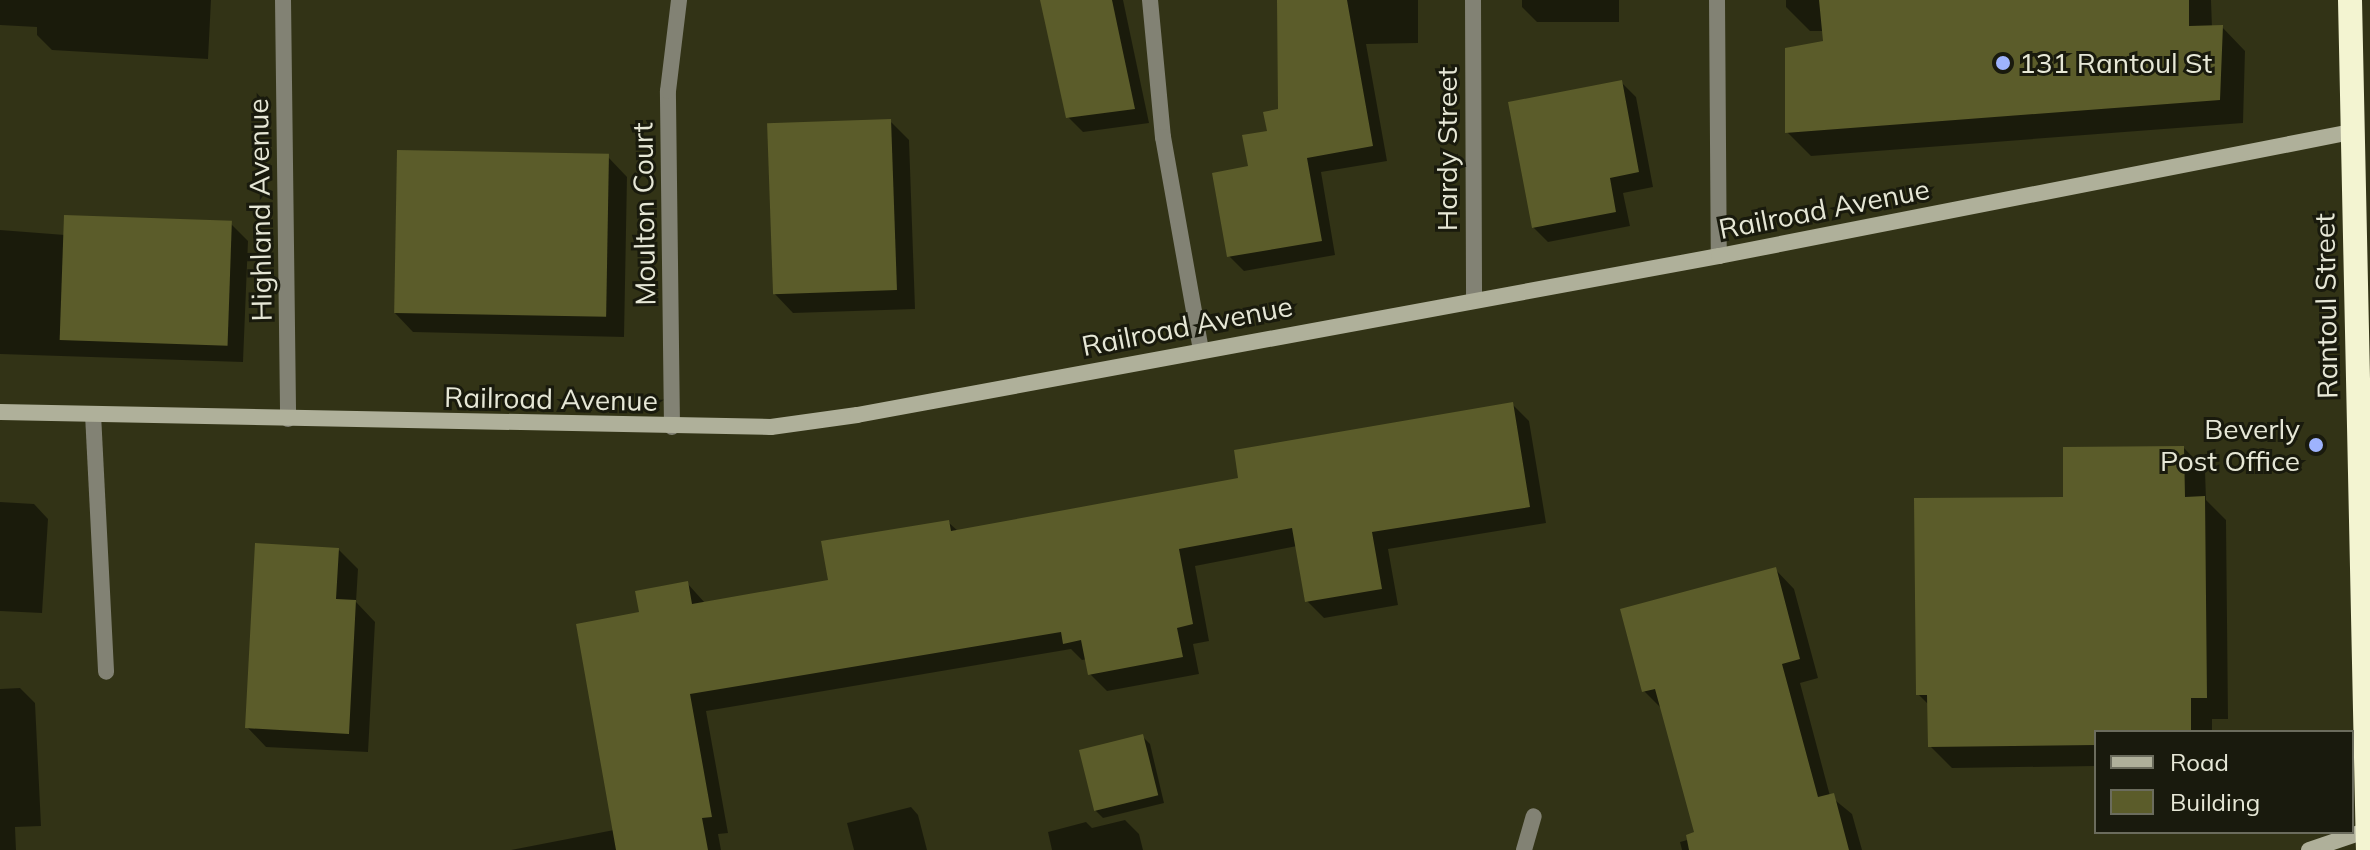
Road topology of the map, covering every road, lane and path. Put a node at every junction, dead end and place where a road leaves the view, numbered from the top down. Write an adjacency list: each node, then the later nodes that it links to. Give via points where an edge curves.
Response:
1 (283, 0): 13 (street, Highland Avenue)
2 (679, 0): 14 (street, Moulton Court, via 668,91)
3 (1150, 0): 10 (street, via 1163,137)
4 (1473, 0): 9 (street, Hardy Street)
5 (1717, 0): 8 (street)
6 (2350, 0): 7 (highway, Rantoul Street)
7 (2361, 132): 8 (street, Railroad Avenue); 17 (highway, Rantoul Street)
8 (1719, 256): 9 (street, Railroad Avenue)
9 (1474, 298): 10 (street, Railroad Avenue)
10 (1201, 350): 14 (street, Railroad Avenue, via 857,415 771,427)
11 (0, 412): 12 (street, Railroad Avenue)
12 (93, 414): 13 (street, Railroad Avenue); 15 (street)
13 (288, 419): 14 (street, Railroad Avenue)
14 (672, 427)
15 (106, 672)
16 (1534, 816): 18 (street)
17 (2369, 837): 19 (street)
18 (1524, 850)
19 (2309, 850)

